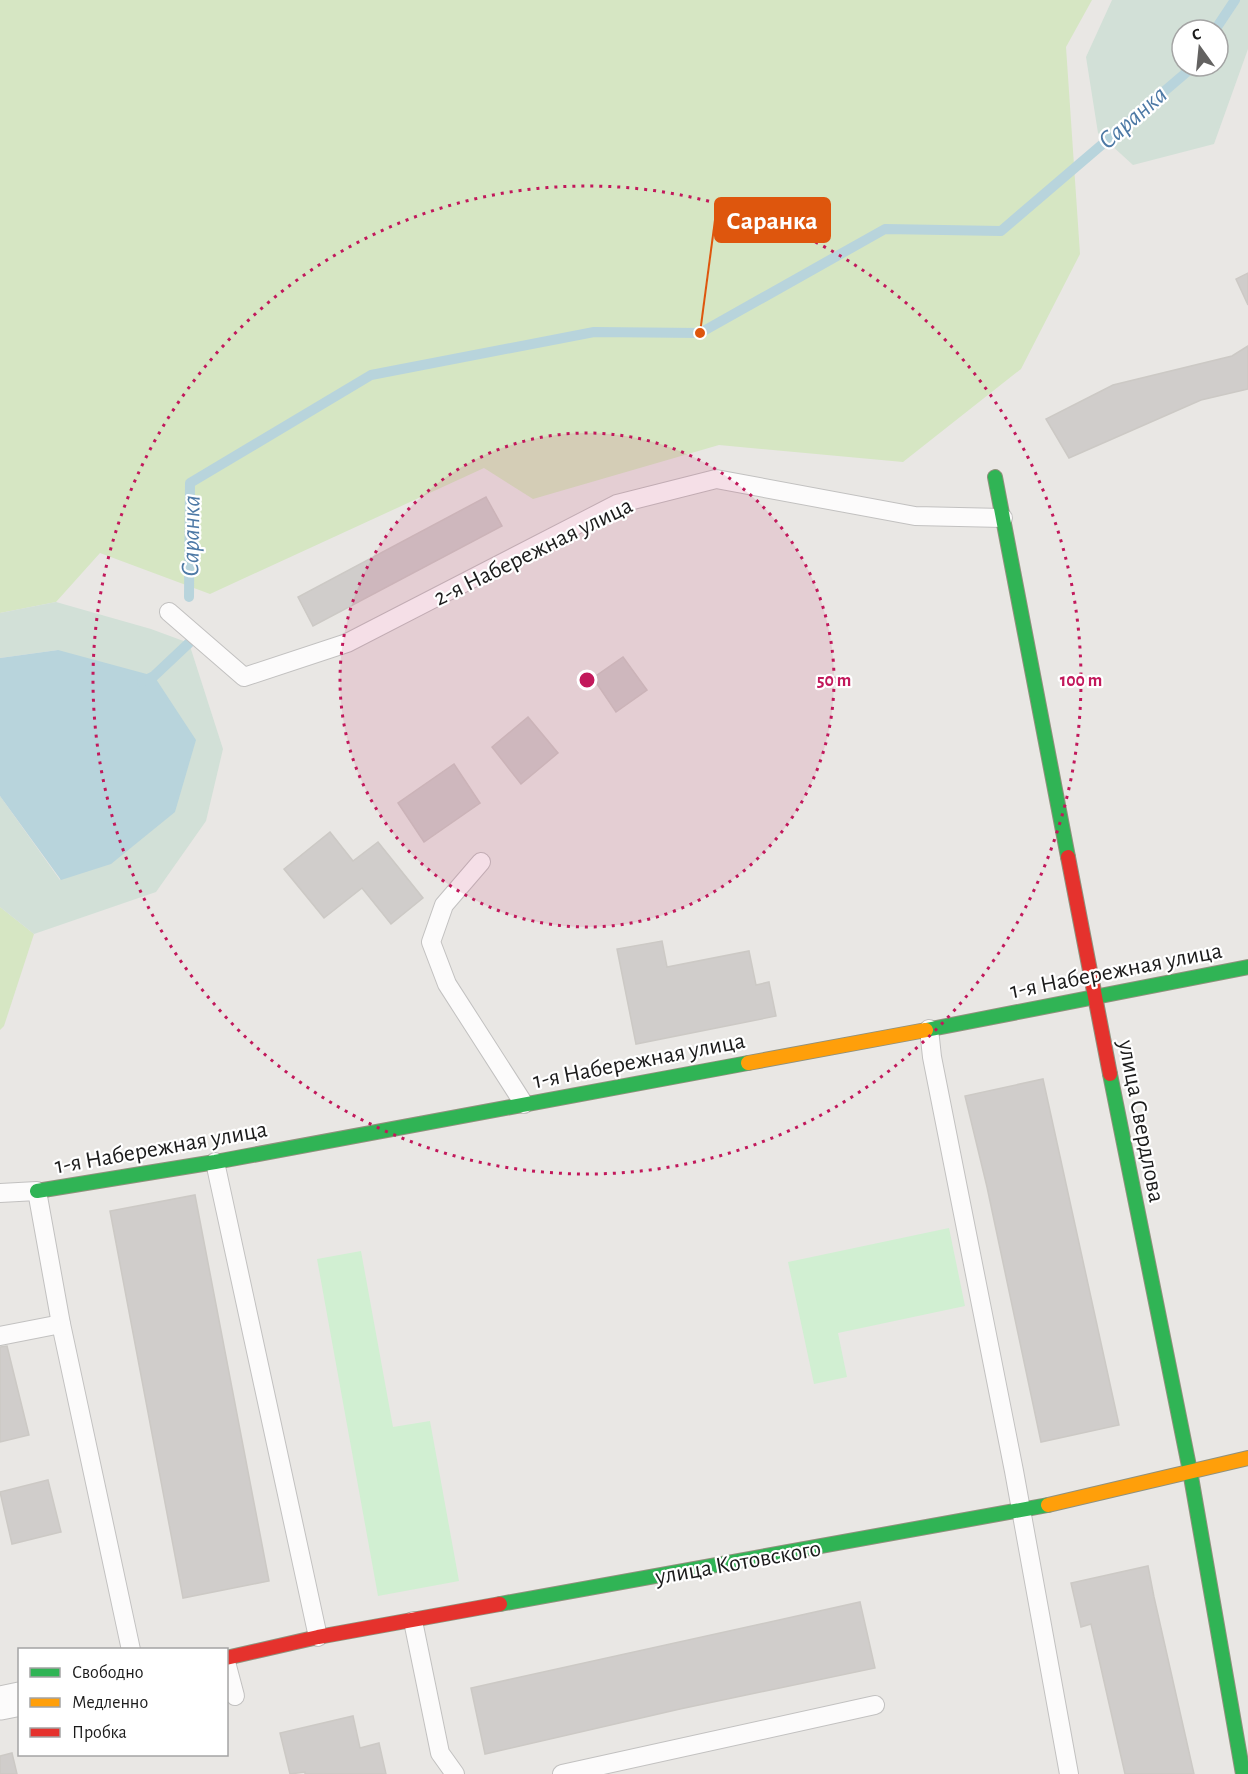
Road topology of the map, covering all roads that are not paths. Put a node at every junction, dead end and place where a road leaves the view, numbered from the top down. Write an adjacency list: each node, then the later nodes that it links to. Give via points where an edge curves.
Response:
1 (995, 477): 2 (street, улица Свердлова)
2 (1003, 518): 3 (lane, 2-я Набережная улица, via 915,516 716,479 617,504 347,643 244,677); 6 (street, улица Свердлова)
3 (169, 612)
4 (481, 862): 8 (lane, via 444,905 431,942 447,984)
5 (1248, 967): 6 (street, 1-я Набережная улица)
6 (1095, 998): 7 (street, 1-я Набережная улица); 15 (street, улица Свердлова)
7 (928, 1029): 8 (street, 1-я Набережная улица); 16 (lane)
8 (524, 1104): 9 (street, 1-я Набережная улица)
9 (215, 1162): 10 (street, 1-я Набережная улица); 18 (lane)
10 (37, 1191): 11 (lane); 12 (lane)
11 (0, 1193)
12 (61, 1324): 13 (lane); 19 (lane)
13 (0, 1336)
14 (1248, 1458): 15 (street, улица Котовского)
15 (1190, 1471): 16 (street, улица Котовского); 23 (street, улица Свердлова)
16 (1021, 1511): 17 (street, улица Котовского); 30 (lane)
17 (413, 1621): 18 (street, улица Котовского); 28 (lane, via 440,1753)
18 (318, 1637): 20 (street, улица Котовского)
19 (131, 1648)
20 (228, 1660)
21 (228, 1668): 24 (lane)
22 (1248, 1692): 23 (lane)
23 (1228, 1694): 31 (street, улица Свердлова)
24 (235, 1696)
25 (18, 1700): 26 (street)
26 (0, 1704)
27 (875, 1706): 29 (lane)
28 (455, 1774)
29 (562, 1774)
30 (1069, 1774)
31 (1243, 1774)

